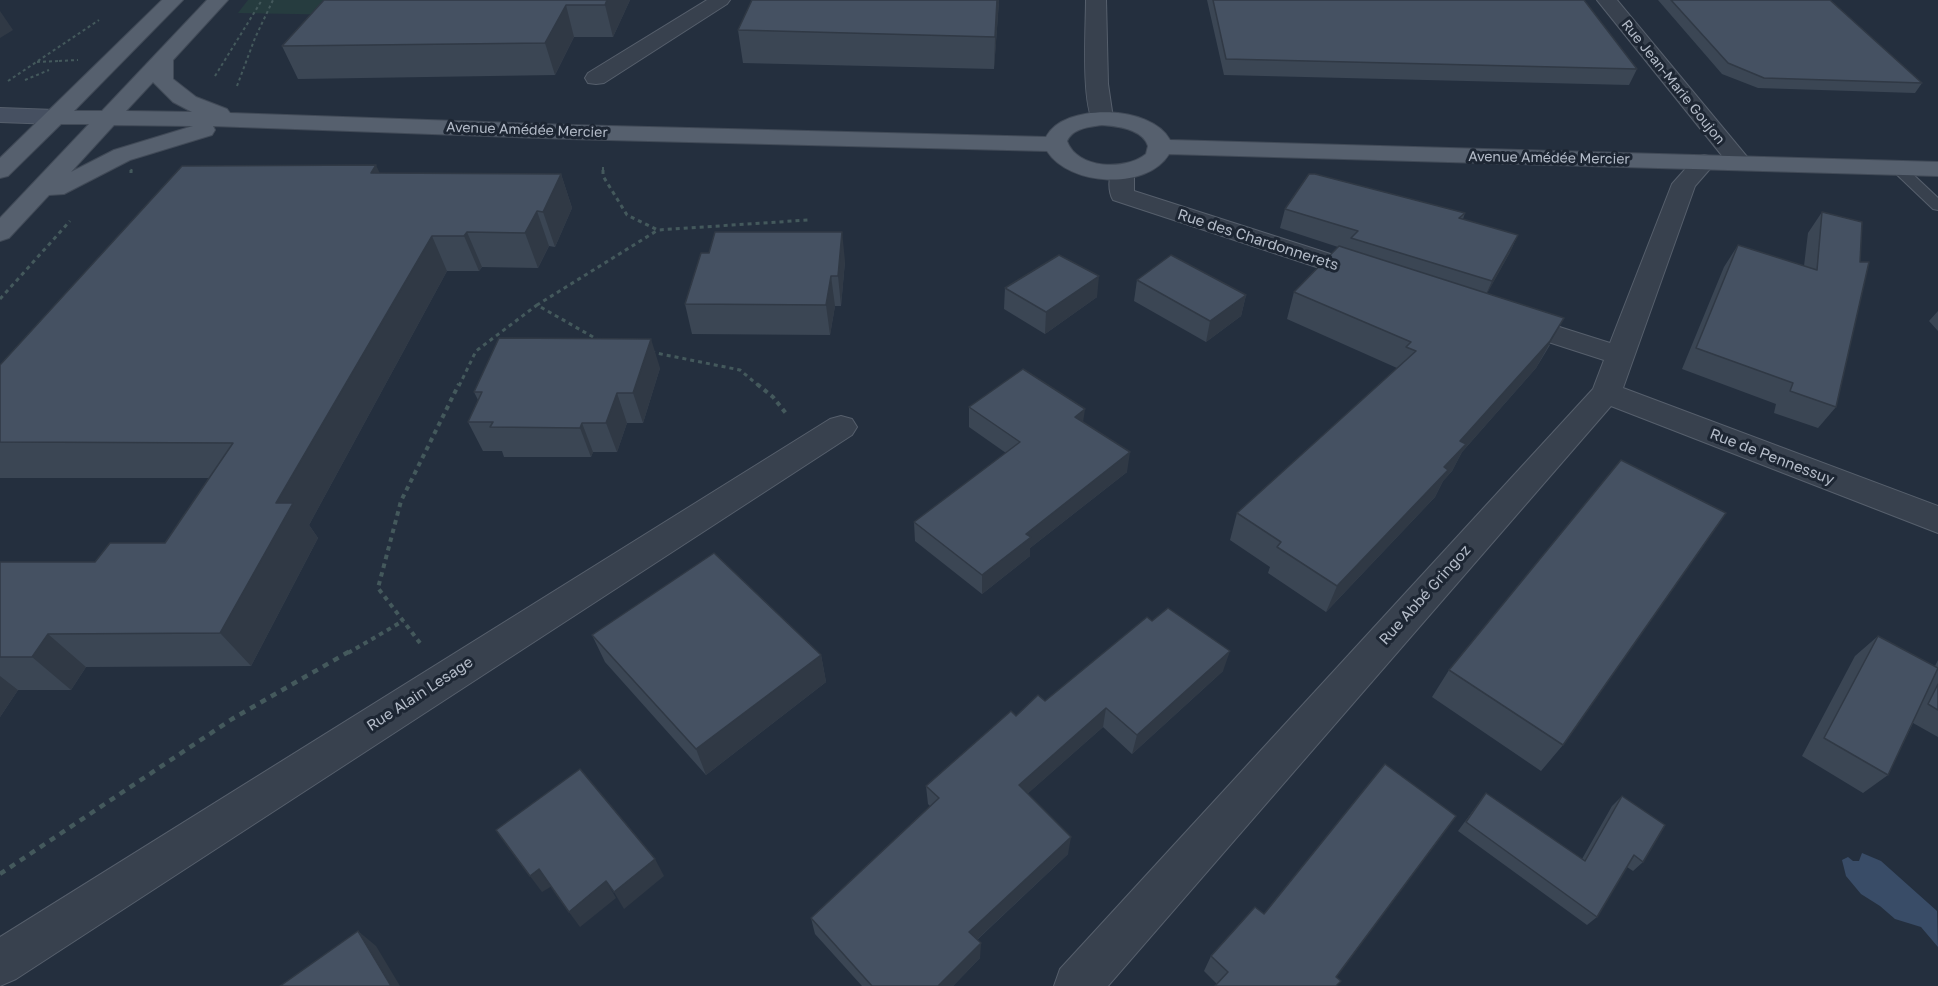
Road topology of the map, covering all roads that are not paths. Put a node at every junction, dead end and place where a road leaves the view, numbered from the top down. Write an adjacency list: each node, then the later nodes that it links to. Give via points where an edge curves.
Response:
1 (173, 0): 9 (main road)
2 (218, 0): 6 (main road)
3 (720, 0): 7 (street)
4 (1096, 0): 11 (street, via 1097,84)
5 (1607, 0): 16 (street, Rue Jean-Marie Goujon)
6 (163, 59): 10 (main road); 12 (main road, via 162,81 179,98 202,110)
7 (596, 78)
8 (0, 116): 9 (main road, Avenue Amédée Mercier)
9 (55, 117): 10 (main road, Avenue Amédée Mercier); 19 (main road)
10 (109, 118): 12 (main road, Avenue Amédée Mercier); 22 (main road)
11 (1102, 118): 13 (main road, via 1062,128); 14 (main road, via 1135,123 1148,130)
12 (241, 120): 13 (main road, Avenue Amédée Mercier); 22 (main road, via 122,155)
13 (1054, 144): 20 (main road, via 1076,166)
14 (1160, 147): 15 (main road, Avenue Amédée Mercier); 20 (main road, via 1149,163)
15 (1704, 162): 16 (main road, Avenue Amédée Mercier); 26 (street, Rue Abbé Gringoz, via 1684,184)
16 (1740, 163): 17 (main road, Avenue Amédée Mercier)
17 (1897, 167): 18 (main road, Avenue Amédée Mercier); 21 (lane)
18 (1938, 169)
19 (0, 171)
20 (1122, 172): 24 (street, Rue des Chardonnerets, via 1122,195)
21 (1938, 206)
22 (25, 207): 23 (main road)
23 (0, 233)
24 (1386, 281)
25 (1487, 314): 26 (street)
26 (1621, 357): 27 (street, Rue Abbé Gringoz)
27 (1606, 393): 29 (street, Rue de Pennessuy); 31 (street, Rue Abbé Gringoz)
28 (826, 437): 30 (street, Rue Alain Lesage)
29 (1938, 520)
30 (0, 963)
31 (1077, 986)

